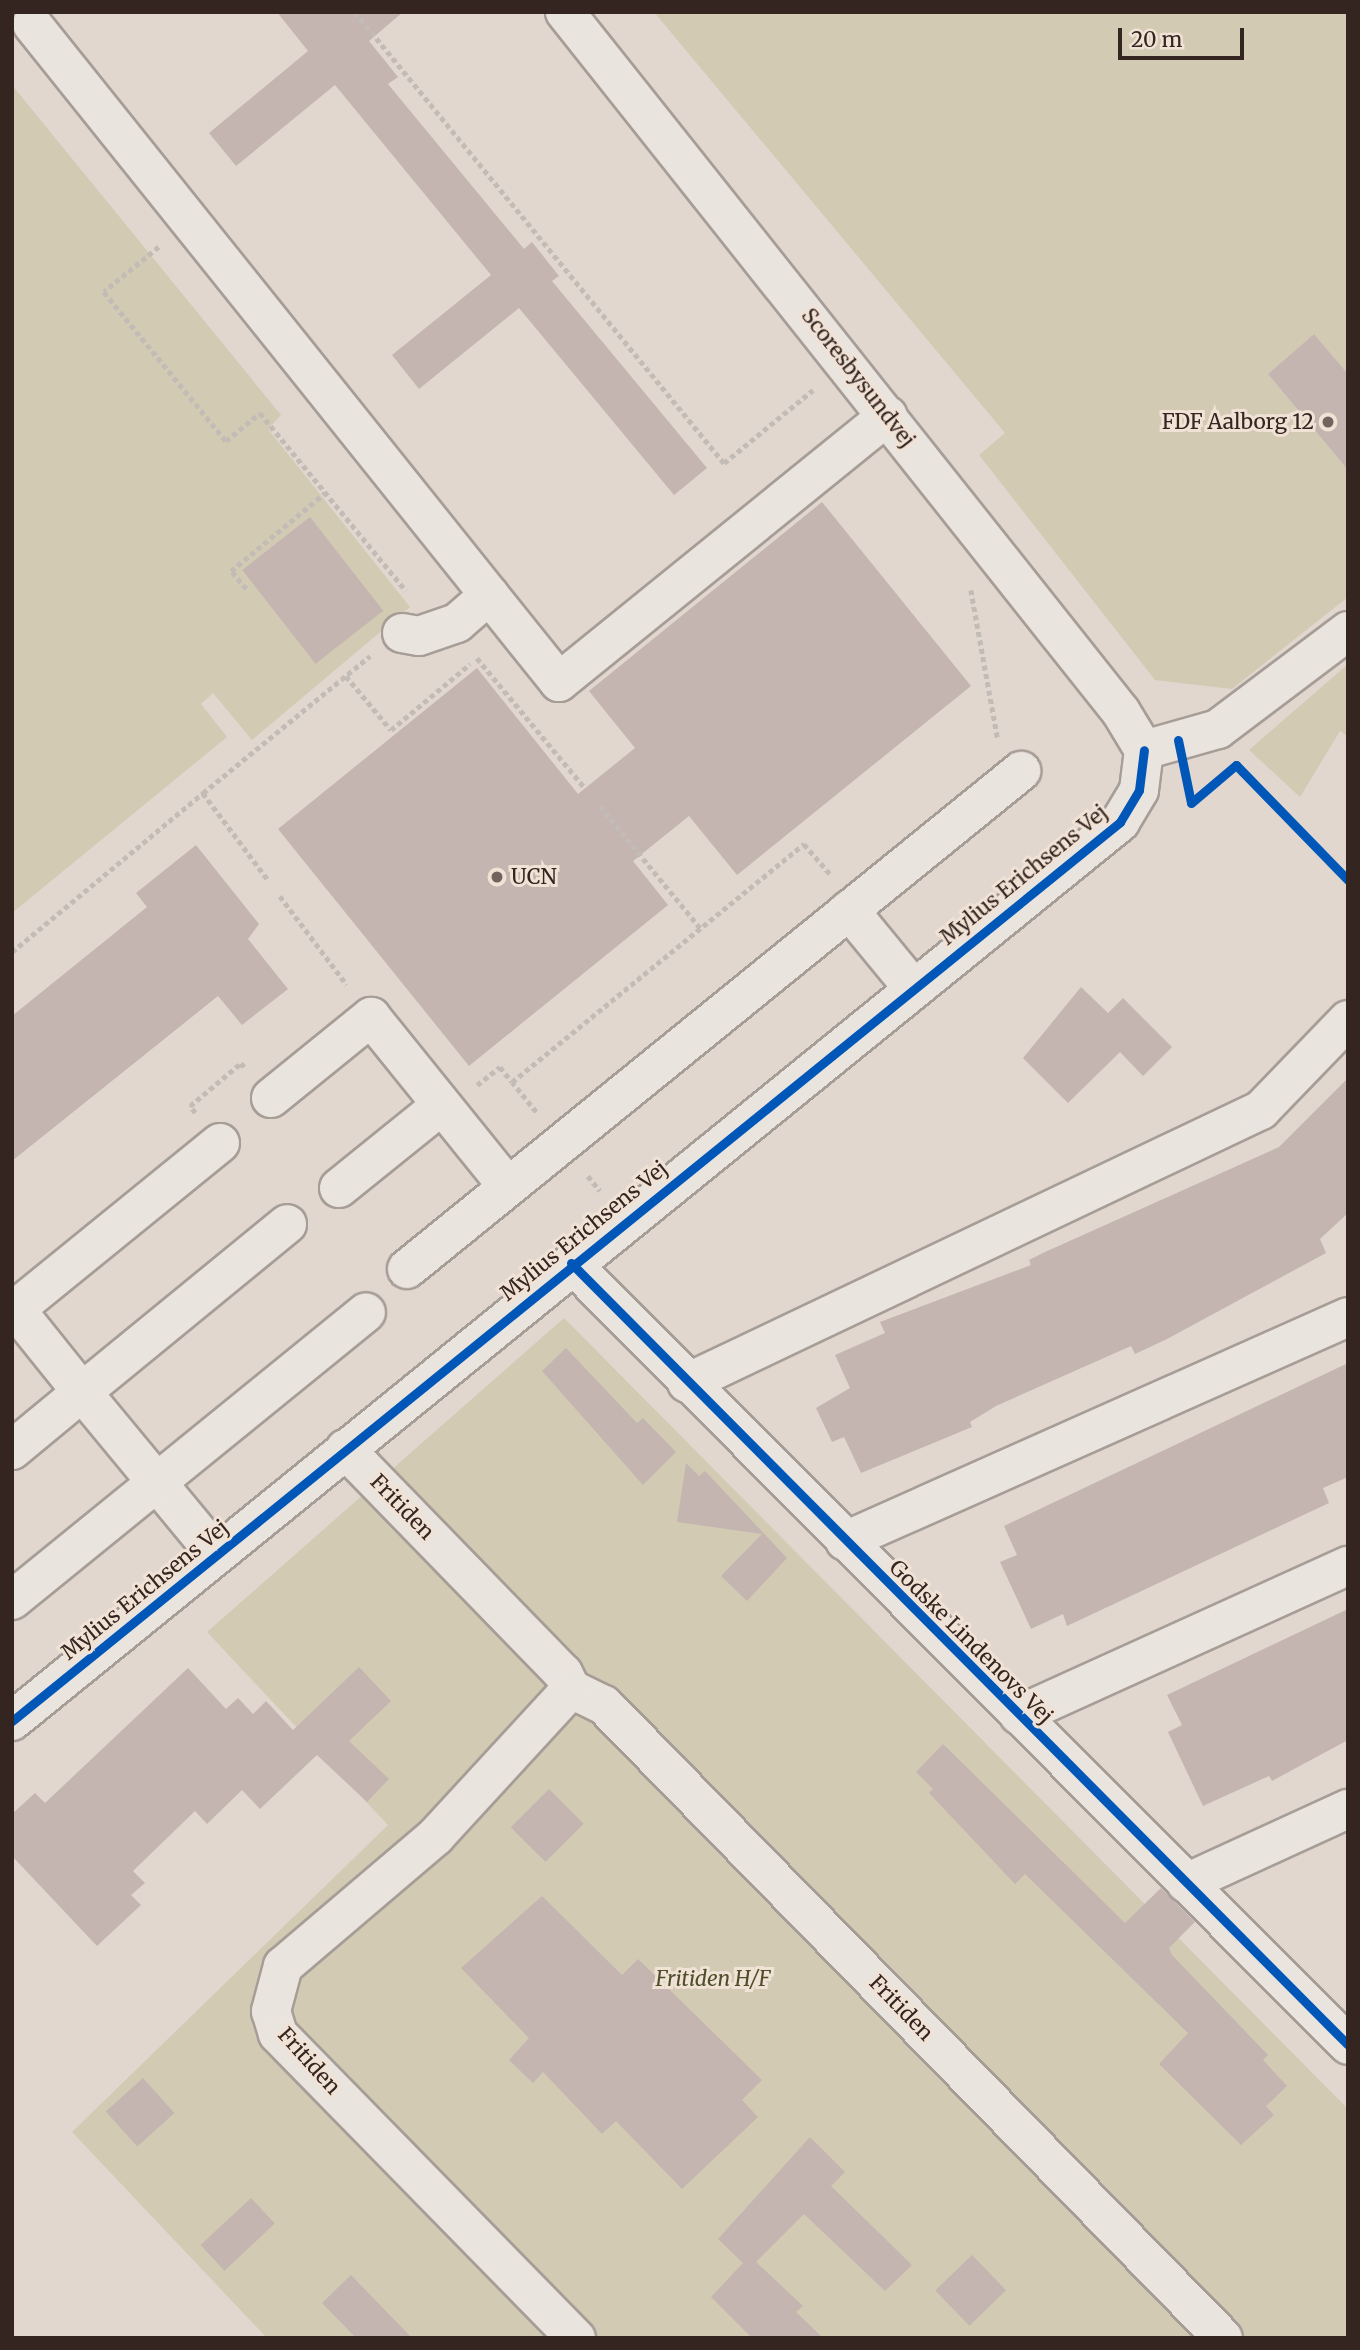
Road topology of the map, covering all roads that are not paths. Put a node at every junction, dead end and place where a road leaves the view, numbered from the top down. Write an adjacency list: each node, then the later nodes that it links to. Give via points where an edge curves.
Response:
1 (565, 12): 3 (street, Scoresbysundvej)
2 (32, 24): 4 (street)
3 (888, 416): 4 (street, via 559,682); 7 (street, Scoresbysundvej, via 1121,712)
4 (489, 595): 6 (street, via 457,623)
5 (1348, 631): 7 (street, via 1218,729)
6 (389, 642)
7 (1144, 750): 10 (street, Mylius Erichsens Vej, via 1139,790 1120,822)
8 (1013, 777): 9 (street)
9 (853, 907): 10 (street); 15 (street)
10 (913, 988): 18 (street, Mylius Erichsens Vej)
11 (1348, 1020): 23 (street, via 1261,1110)
12 (271, 1098): 13 (street, via 370,1017)
13 (442, 1105): 15 (street); 16 (street)
14 (220, 1143): 20 (street)
15 (508, 1187): 19 (street)
16 (340, 1188)
17 (287, 1224): 24 (street)
18 (571, 1263): 23 (street, Godske Lindenovs Vej); 25 (street, Mylius Erichsens Vej)
19 (407, 1269)
20 (13, 1309): 24 (street)
21 (366, 1312): 27 (street)
22 (1348, 1317): 28 (street)
23 (687, 1383): 28 (street, Godske Lindenovs Vej)
24 (82, 1392): 26 (street); 27 (street)
25 (345, 1449): 29 (street, Mylius Erichsens Vej); 32 (street, Fritiden, via 563,1673)
26 (12, 1450)
27 (157, 1482): 29 (street); 31 (street)
28 (845, 1541): 33 (street, Godske Lindenovs Vej)
29 (216, 1554): 34 (street, Mylius Erichsens Vej)
30 (1348, 1566): 33 (street, Godske Lindenovs Vej)
31 (12, 1600)
32 (571, 1689): 38 (street, Fritiden, via 436,1836 283,1966 271,2011 278,2034); 39 (street, Fritiden, via 604,1705)
33 (1019, 1715): 36 (street, Godske Lindenovs Vej)
34 (12, 1721)
35 (1348, 1809): 36 (street)
36 (1186, 1883): 37 (street, Godske Lindenovs Vej)
37 (1348, 2045)
38 (576, 2338)
39 (1223, 2338)

